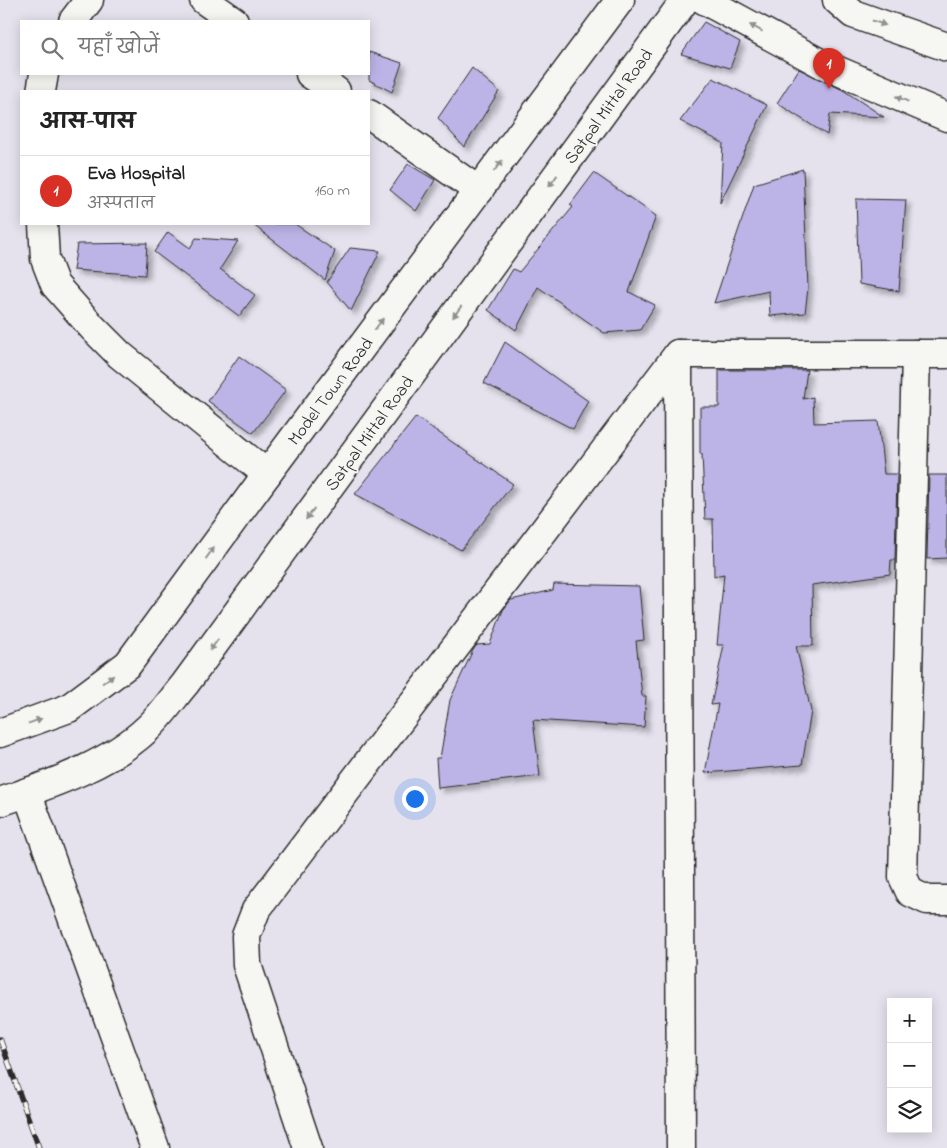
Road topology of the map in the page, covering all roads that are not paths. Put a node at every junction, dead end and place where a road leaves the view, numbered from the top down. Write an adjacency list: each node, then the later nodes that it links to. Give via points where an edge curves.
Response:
1 (89, 0): 7 (street)
2 (204, 0): 8 (street)
3 (620, 0): 16 (street, Model Town Road, one-way to 3)
4 (685, 0): 23 (street, Satpal Mittal Road, one-way to 23, via 186,684 148,728 107,758)
5 (704, 0): 15 (street, one-way to 5, via 822,64)
6 (837, 0): 9 (street, one-way to 9, via 853,14)
7 (73, 20)
8 (233, 20)
9 (947, 47)
10 (44, 75): 12 (street)
11 (312, 75): 13 (street)
12 (41, 90)
13 (334, 90)
14 (370, 115): 16 (street)
15 (947, 117)
16 (479, 191): 21 (street, Model Town Road, one-way to 16)
17 (43, 225): 21 (street, via 45,259 55,285 92,327 120,356)
18 (678, 354): 19 (street); 27 (street, via 256,910 246,936 247,965); 28 (street)
19 (916, 354): 20 (street); 25 (street, via 903,877 910,892 927,900)
20 (947, 354)
21 (267, 474): 22 (street, Model Town Road, one-way to 21, via 69,708 128,664)
22 (0, 733)
23 (27, 792): 24 (street, Satpal Mittal Road); 26 (street)
24 (0, 802)
25 (947, 900)
26 (155, 1148)
27 (308, 1148)
28 (681, 1148)

